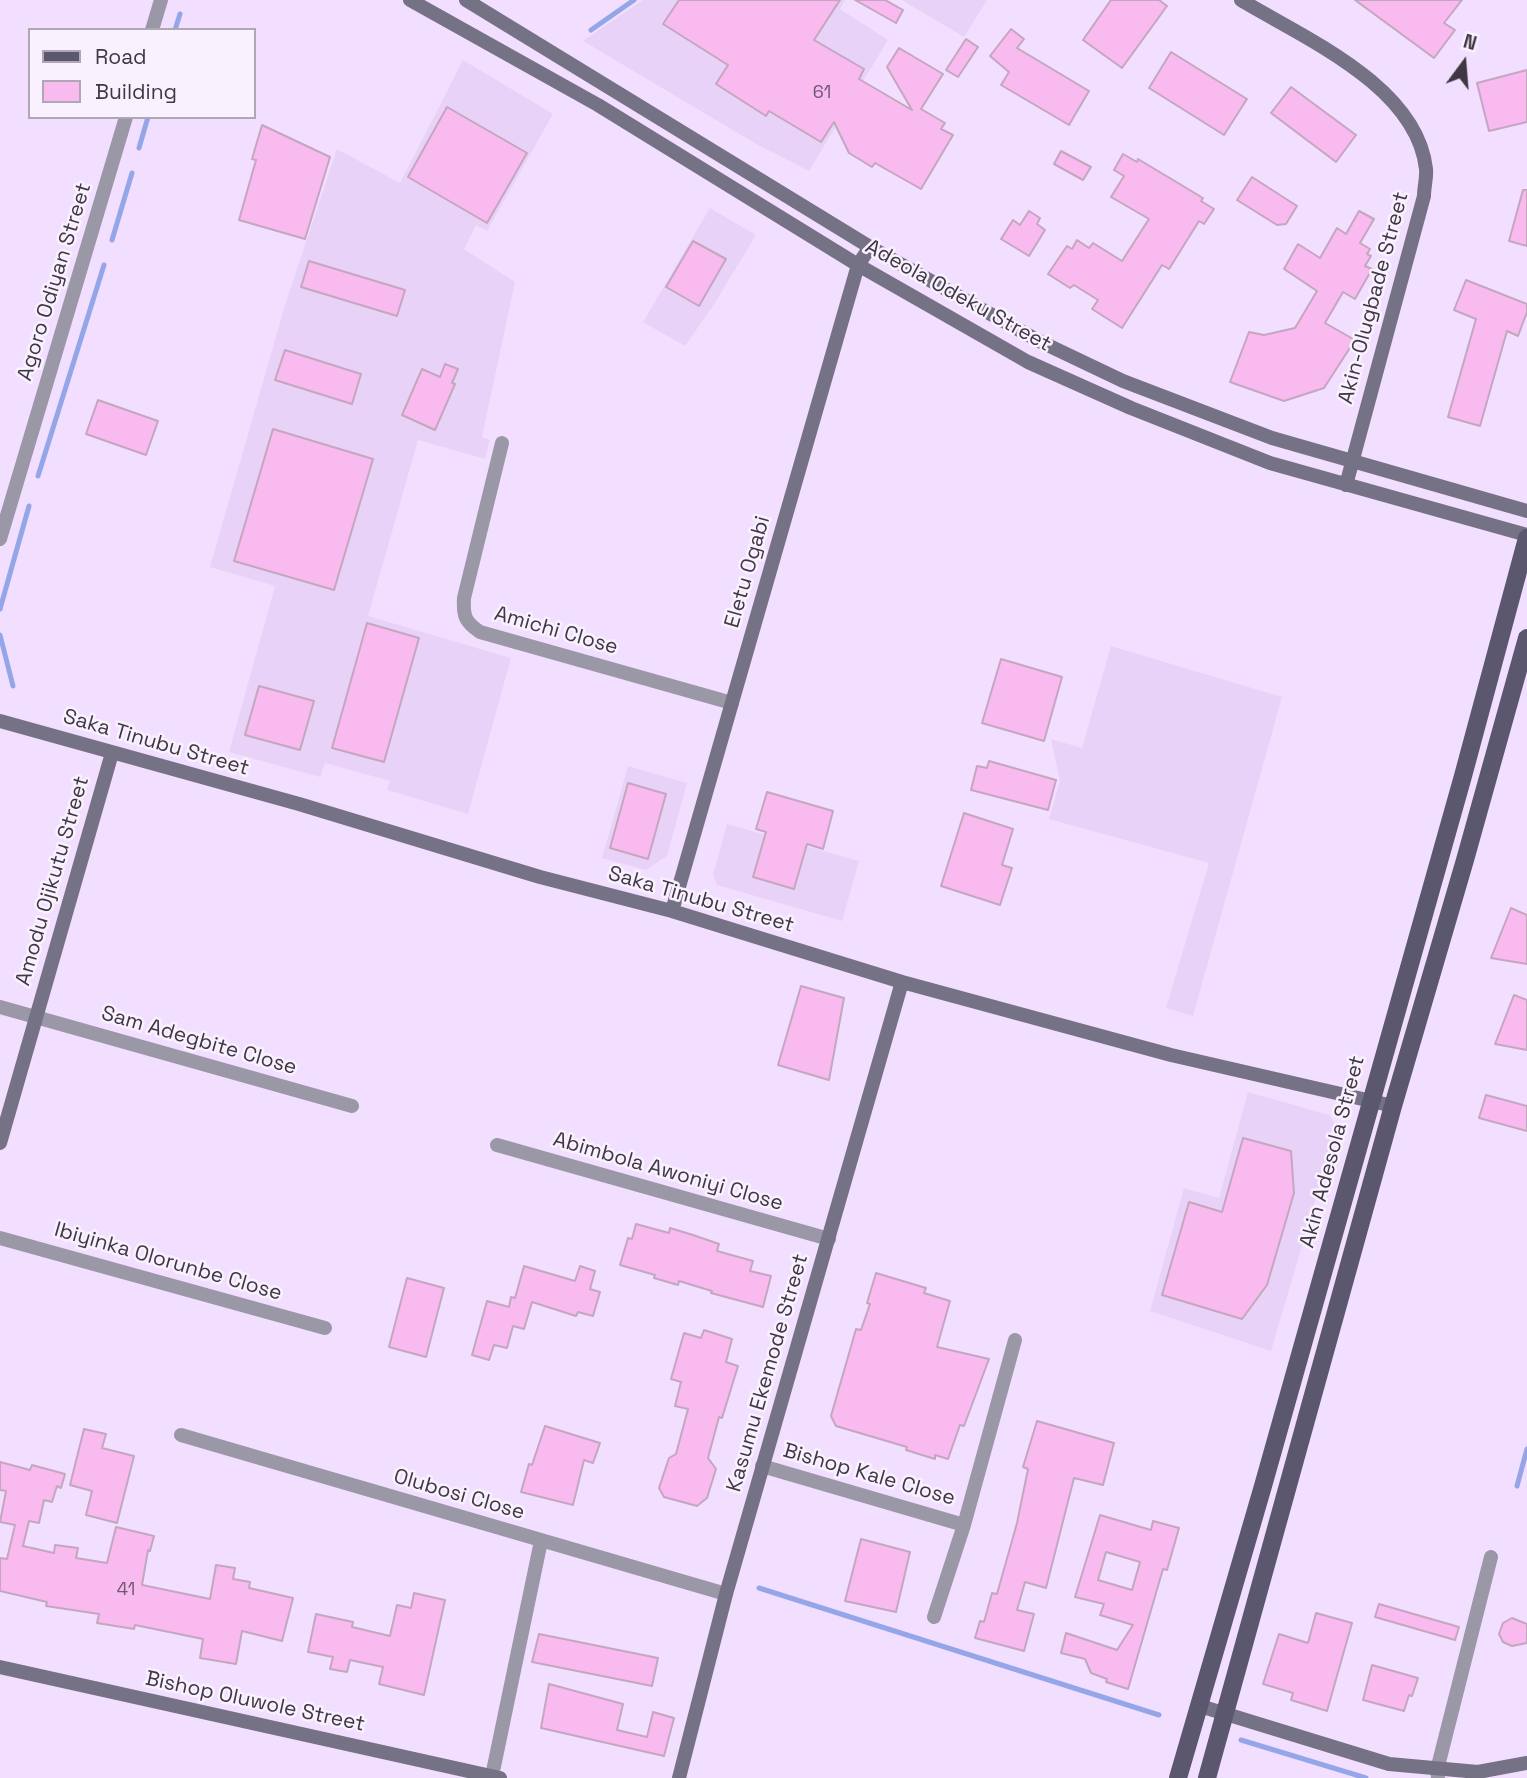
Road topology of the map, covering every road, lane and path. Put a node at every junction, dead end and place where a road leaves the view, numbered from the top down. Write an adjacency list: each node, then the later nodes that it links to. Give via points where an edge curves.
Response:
1 (161, 0): 5 (street)
2 (410, 0): 8 (street, Adeola Odeku Street, via 598,105)
3 (466, 0): 7 (street, Adeola Odeku Street)
4 (1241, 0): 10 (street, Akin-Olugbade Street, via 1362,72 1384,91 1409,123 1426,169 1423,196)
5 (153, 28)
6 (125, 119): 14 (street, Agoro Odiyan Street)
7 (870, 247): 8 (street, Eletu Ogabi); 10 (street, Adeola Odeku Street, via 1039,341 1123,381 1272,438)
8 (858, 265): 11 (street, Adeola Odeku Street, via 1028,362 1082,387 1226,447); 16 (street, Eletu Ogabi)
9 (502, 443): 16 (street, Amichi Close, via 464,598 463,614 468,623 480,632)
10 (1353, 462): 11 (street, Akin-Olugbade Street); 12 (street, Adeola Odeku Street)
11 (1346, 485): 13 (street, Adeola Odeku Street)
12 (1527, 512)
13 (1527, 537): 23 (main road, Akin Adesola Street)
14 (0, 538)
15 (1527, 638): 24 (main road, Akin Adesola Street)
16 (732, 703): 19 (street, Eletu Ogabi)
17 (0, 721): 18 (street, Saka Tinubu Street)
18 (112, 753): 19 (street, Saka Tinubu Street); 22 (street, Amodu Ojikutu Street)
19 (672, 911): 20 (street, Saka Tinubu Street)
20 (902, 982): 23 (street, Saka Tinubu Street, via 1171,1055); 29 (street, Kasumu Ekemode Street)
21 (0, 1007): 22 (street, Sam Adegbite Close)
22 (35, 1017): 25 (street, Sam Adegbite Close); 26 (street, Amodu Ojikutu Street)
23 (1371, 1099): 24 (street, Saka Tinubu Street); 40 (main road, Akin Adesola Street)
24 (1393, 1105): 41 (main road, Akin Adesola Street)
25 (352, 1106)
26 (0, 1143)
27 (497, 1145): 29 (street, Abimbola Awoniyi Close)
28 (0, 1238): 30 (street, Ibiyinka Olorunbe Close)
29 (829, 1239): 33 (street, Kasumu Ekemode Street)
30 (325, 1328)
31 (1015, 1340): 34 (street, Bishop Kale Close)
32 (181, 1434): 35 (street, Olubosi Close)
33 (762, 1466): 34 (street, Bishop Kale Close); 37 (street, Kasumu Ekemode Street)
34 (964, 1525): 38 (street, Bishop Kale Close)
35 (541, 1541): 37 (street, Olubosi Close); 44 (street)
36 (1491, 1557): 43 (street)
37 (726, 1594): 45 (street, Kasumu Ekemode Street)
38 (934, 1617)
39 (0, 1667): 44 (street, Bishop Oluwole Street)
40 (1200, 1706): 41 (street); 46 (main road, Akin Adesola Street)
41 (1226, 1715): 43 (street, via 1389,1765); 47 (main road, Akin Adesola Street)
42 (1527, 1763): 43 (street)
43 (1438, 1774)
44 (496, 1777)
45 (679, 1778)
46 (1178, 1778)
47 (1207, 1778)

